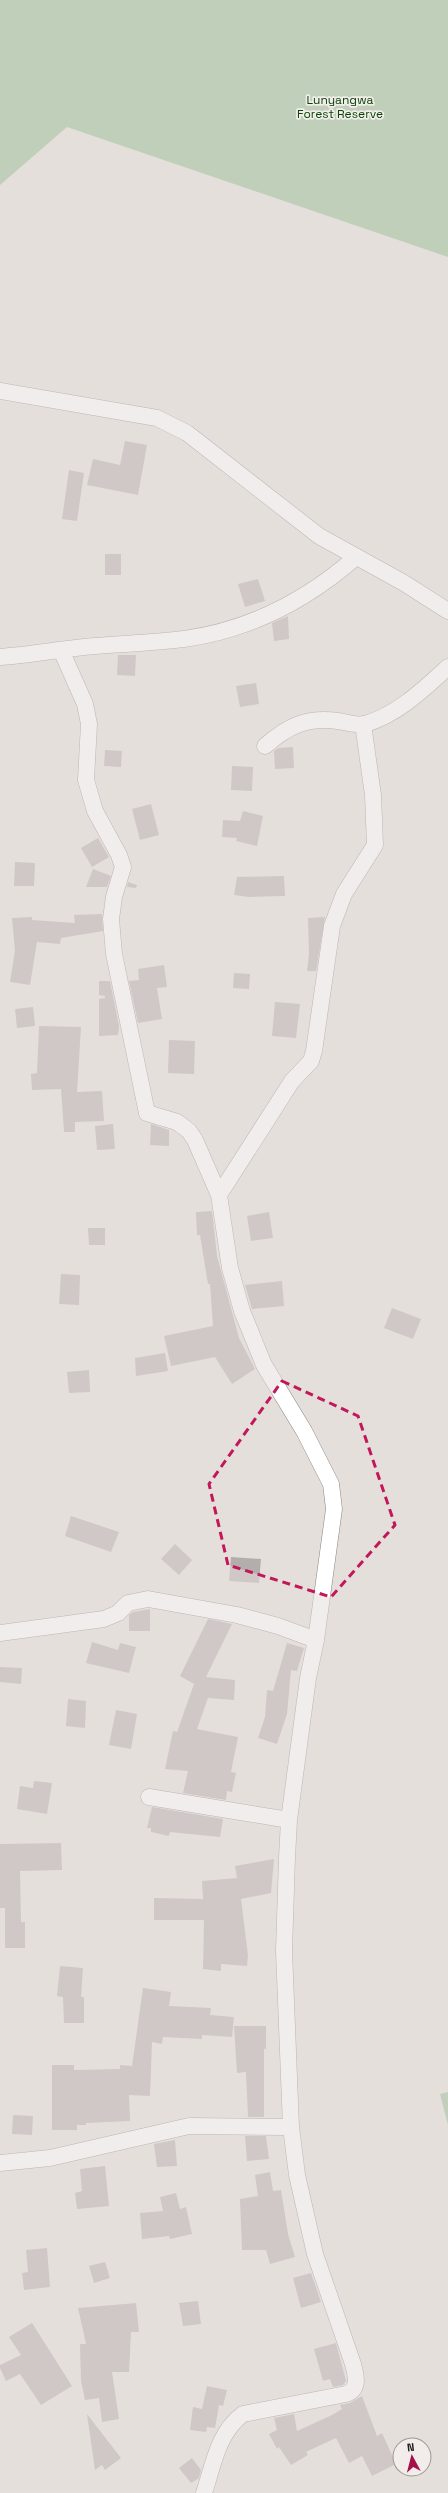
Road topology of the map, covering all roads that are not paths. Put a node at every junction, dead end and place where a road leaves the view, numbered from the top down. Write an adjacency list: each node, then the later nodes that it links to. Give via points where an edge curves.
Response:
1 (0, 391): 2 (street, via 157,418 187,433 319,536)
2 (356, 557): 3 (street); 4 (street, via 295,603 253,621 184,639)
3 (448, 611)
4 (61, 650): 5 (street); 9 (street, via 85,704 89,724 86,780 95,811 123,867 114,897 111,919 114,954 147,1113 176,1122 189,1131)
5 (0, 657)
6 (448, 667): 7 (street, via 388,715)
7 (363, 724): 8 (street, via 330,720 299,723 279,734); 9 (street, via 373,794 375,845 344,894 332,926 311,1061 292,1081)
8 (265, 746)
9 (219, 1195): 11 (street, via 230,1268 242,1311 264,1365 304,1431 331,1484 334,1510)
10 (0, 1633): 11 (street, via 104,1619 118,1613 128,1603 148,1599 237,1615)
11 (316, 1640): 13 (street, via 308,1678)
12 (149, 1797): 13 (street)
13 (290, 1820): 14 (street, via 284,1951)
14 (291, 2127): 15 (street, via 190,2126 50,2158); 16 (street, via 297,2175 315,2254 353,2364 356,2386 352,2392 346,2394 242,2414 232,2422 223,2435)
15 (0, 2163)
16 (204, 2493)

